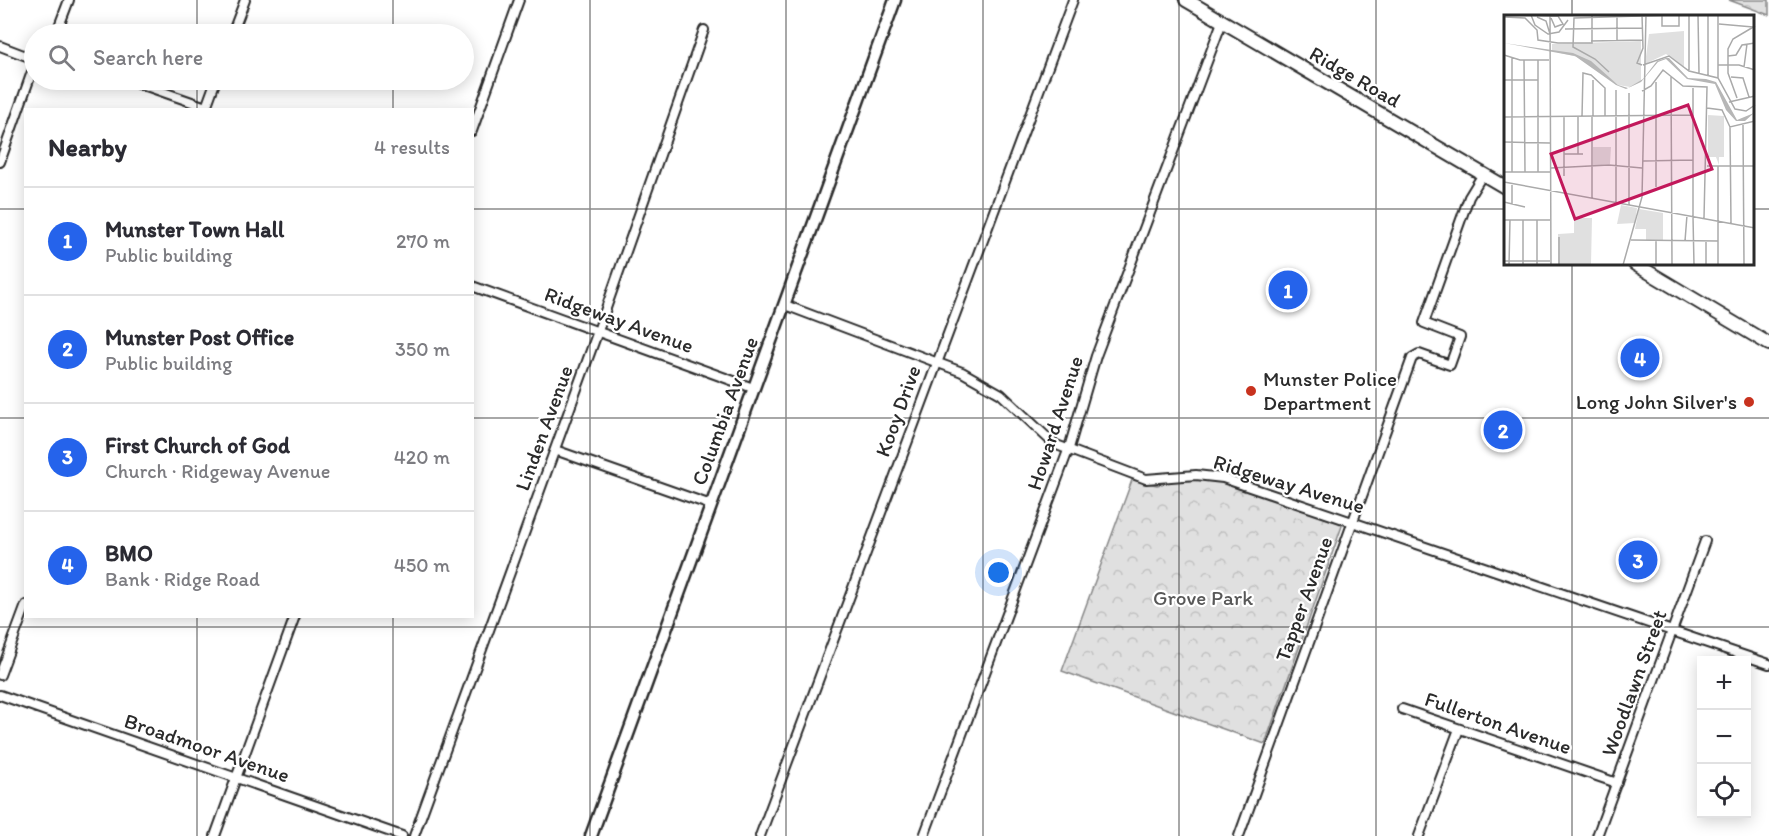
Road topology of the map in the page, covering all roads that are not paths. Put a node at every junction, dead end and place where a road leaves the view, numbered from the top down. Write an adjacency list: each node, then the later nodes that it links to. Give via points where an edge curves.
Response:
1 (69, 0): 8 (street)
2 (245, 0): 9 (street)
3 (519, 0): 17 (street)
4 (895, 0): 23 (street, Columbia Avenue)
5 (1073, 0): 26 (street, Kooy Drive)
6 (1186, 0): 7 (main road, Ridge Road)
7 (1222, 22): 19 (main road, Ridge Road); 28 (street, Howard Avenue, via 1096,356)
8 (60, 24)
9 (236, 24)
10 (704, 30): 24 (street, Linden Avenue)
11 (0, 46): 12 (street)
12 (24, 55)
13 (26, 90): 18 (street)
14 (156, 90): 16 (street)
15 (212, 90): 16 (street)
16 (206, 108)
17 (474, 125)
18 (0, 162)
19 (1483, 174): 20 (main road, Ridge Road); 31 (street, Tapper Avenue, via 1469,196 1424,323 1460,337 1450,365 1419,354 1412,358)
20 (1504, 186)
21 (1638, 266): 25 (main road)
22 (474, 287): 24 (street, Ridgeway Avenue)
23 (785, 305): 26 (street, Ridgeway Avenue); 27 (street, Columbia Avenue)
24 (598, 332): 27 (street, Ridgeway Avenue); 29 (street, Linden Avenue)
25 (1769, 344)
26 (935, 363): 28 (street, Ridgeway Avenue, via 962,372 1001,394 1046,439); 47 (street, Kooy Drive)
27 (753, 388): 30 (street, Columbia Avenue)
28 (1069, 448): 31 (street, Ridgeway Avenue, via 1146,479 1196,475 1223,478); 48 (street, Howard Avenue)
29 (555, 450): 30 (street); 45 (street, Linden Avenue)
30 (711, 505): 46 (street, Columbia Avenue)
31 (1352, 522): 35 (street, Ridgeway Avenue); 49 (street, Tapper Avenue)
32 (1705, 541): 35 (street, Woodlawn Street)
33 (24, 610): 37 (street)
34 (294, 618): 41 (street)
35 (1673, 630): 36 (street, Ridgeway Avenue); 42 (street, Woodlawn Street)
36 (1769, 664)
37 (0, 675)
38 (0, 695): 41 (street, Broadmoor Avenue)
39 (1402, 709): 40 (street, Fullerton Avenue)
40 (1459, 729): 42 (street, Fullerton Avenue); 50 (street)
41 (236, 777): 43 (street); 44 (street, Broadmoor Avenue)
42 (1617, 783): 51 (street, Woodlawn Street)
43 (215, 836)
44 (402, 836)
45 (414, 836)
46 (591, 836)
47 (760, 836)
48 (924, 836)
49 (1239, 836)
50 (1419, 836)
51 (1597, 836)

